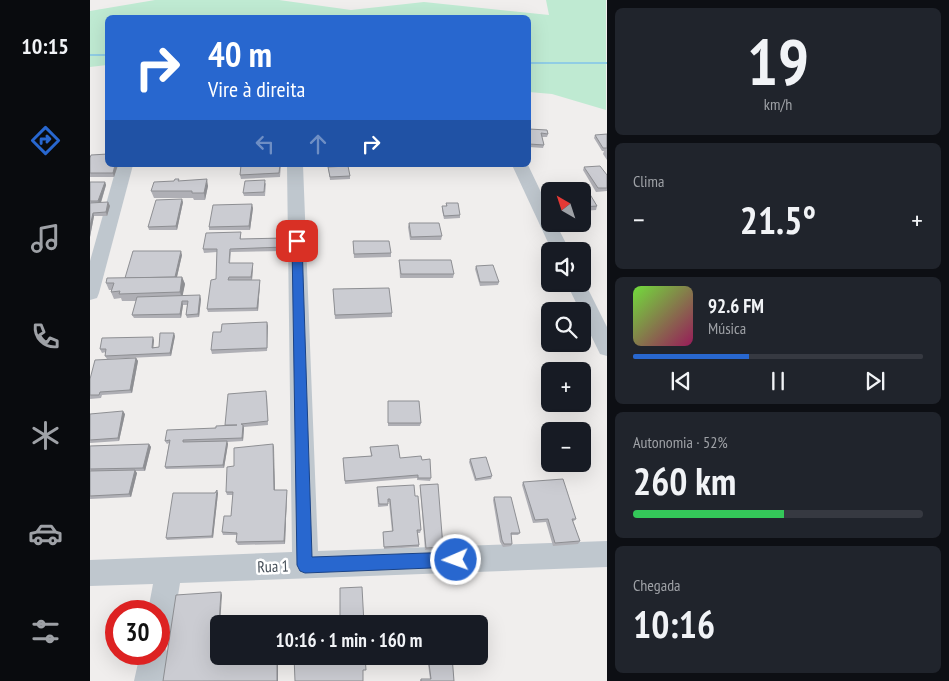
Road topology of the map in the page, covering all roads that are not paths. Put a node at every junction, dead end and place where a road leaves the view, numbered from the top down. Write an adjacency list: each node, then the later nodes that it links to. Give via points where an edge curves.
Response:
1 (124, 167): 6 (street)
2 (295, 167): 9 (street)
3 (521, 167): 4 (street)
4 (557, 242)
5 (580, 292): 7 (street)
6 (90, 293)
7 (606, 348)
8 (606, 554): 9 (street, Rua 1)
9 (305, 565): 10 (street, Rua 1)
10 (169, 570): 11 (street, Rua 1); 12 (street)
11 (90, 573)
12 (164, 600)
13 (152, 665): 14 (street)
14 (149, 681)

